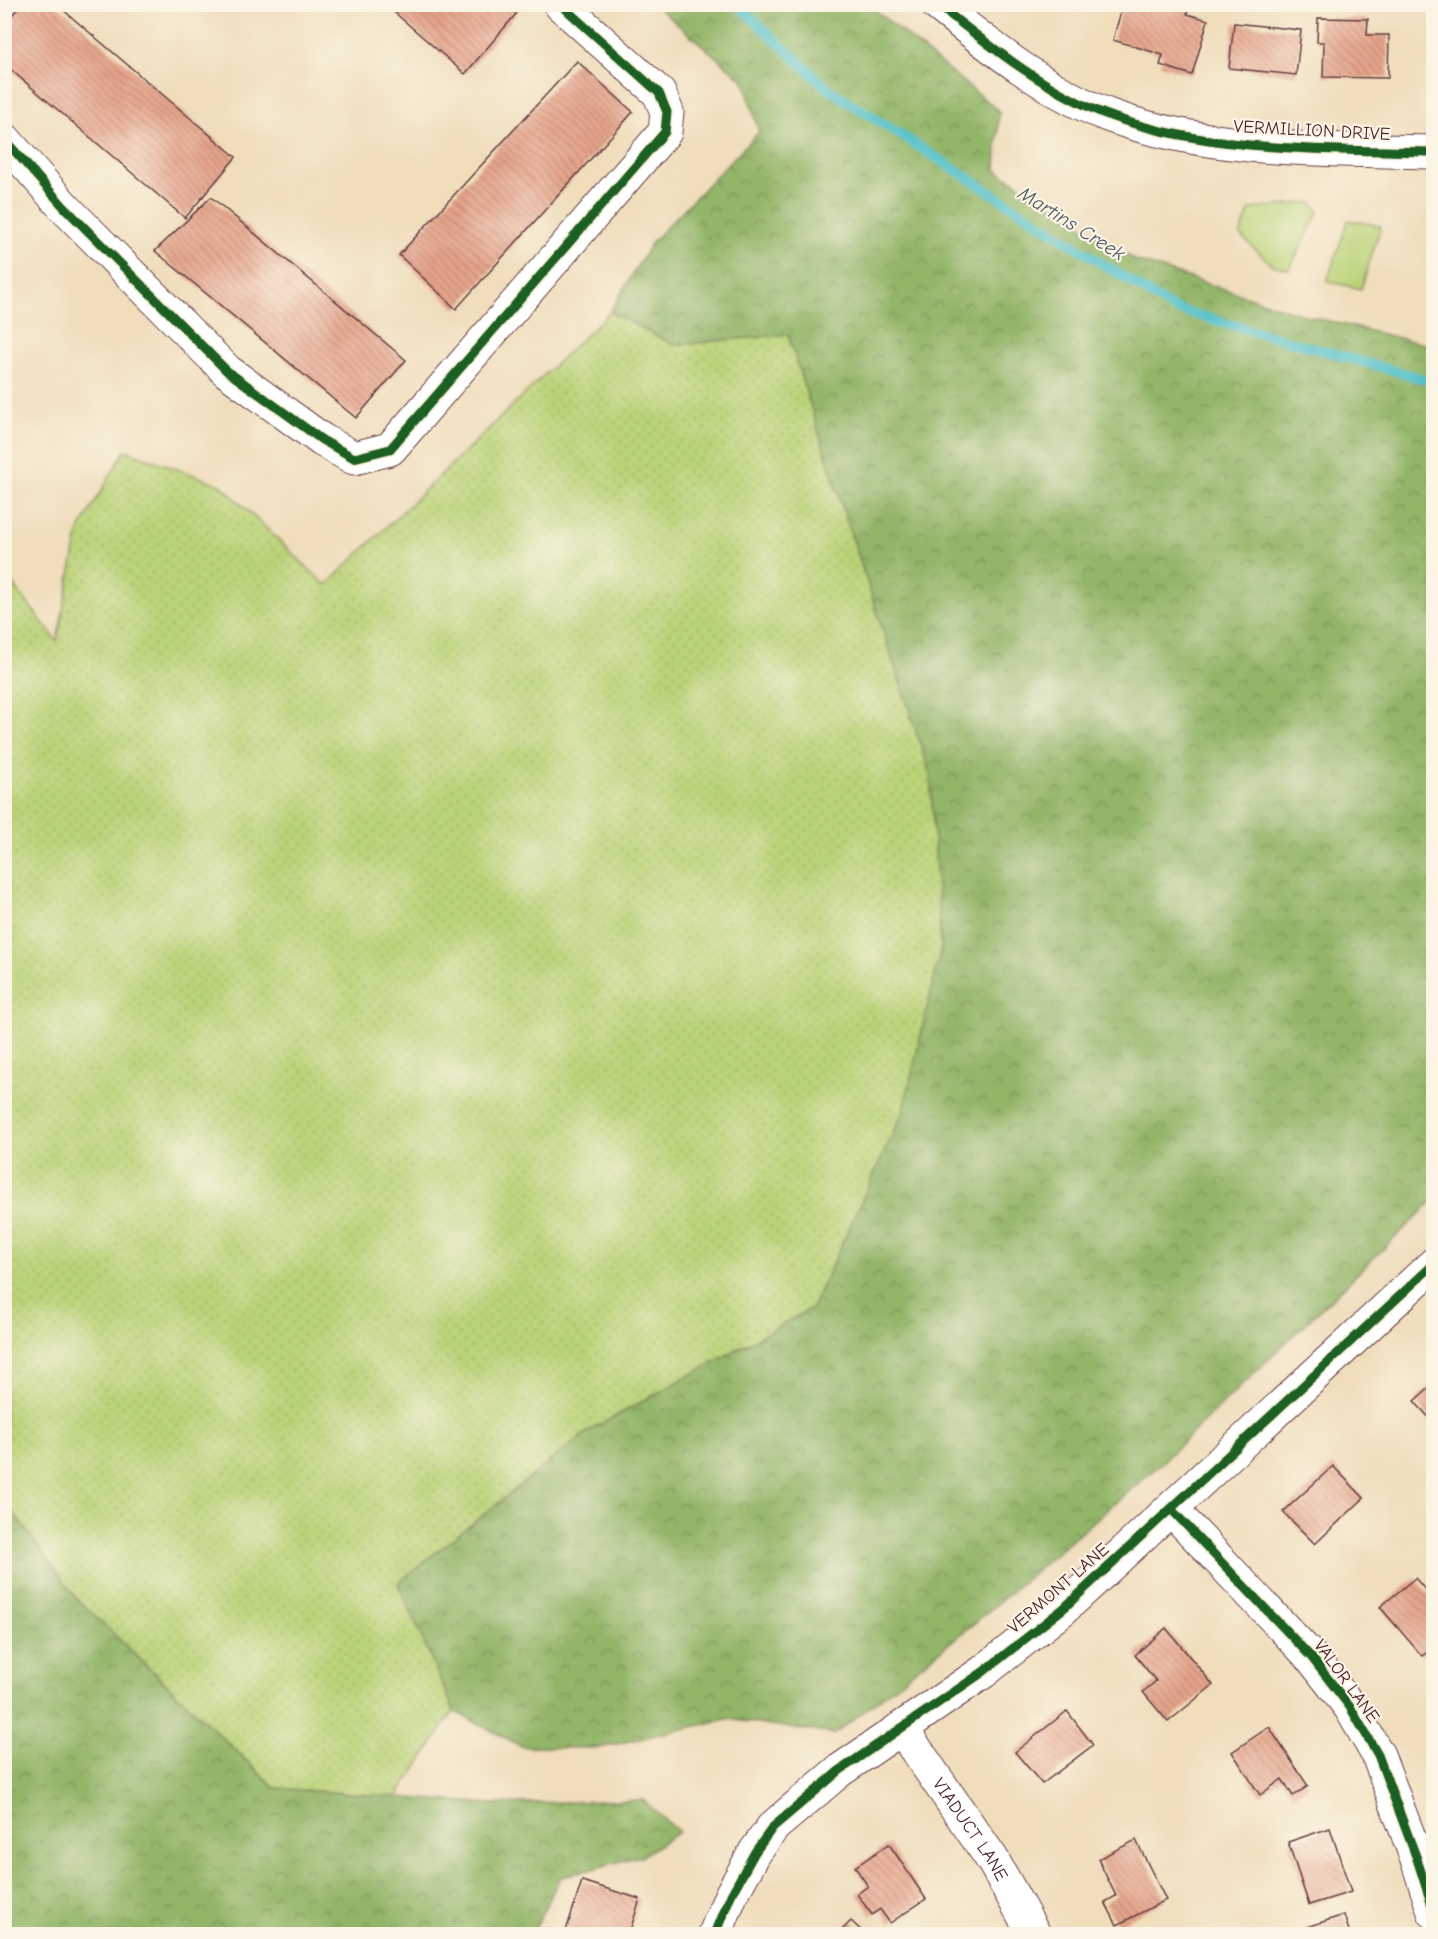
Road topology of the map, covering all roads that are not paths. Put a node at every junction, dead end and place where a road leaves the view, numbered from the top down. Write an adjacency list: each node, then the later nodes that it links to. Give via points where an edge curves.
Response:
1 (560, 4): 3 (street, via 659,93 667,112 664,132 390,449 354,458 322,440 227,371 64,207)
2 (937, 4): 4 (street, VERMILLION DRIVE, via 984,42 1064,94 1112,117 1183,136 1255,147)
3 (4, 138)
4 (1434, 152)
5 (1434, 1264): 6 (street, VERMONT LANE)
6 (1171, 1509): 7 (street, VERMONT LANE, via 1064,1608 983,1672); 8 (street, VALOR LANE, via 1312,1658 1350,1707 1378,1755)
7 (901, 1728): 9 (street, VERMONT LANE, via 838,1771 773,1827 731,1895); 10 (street, VIADUCT LANE, via 992,1859)
8 (1434, 1912)
9 (714, 1935)
10 (1034, 1935)

